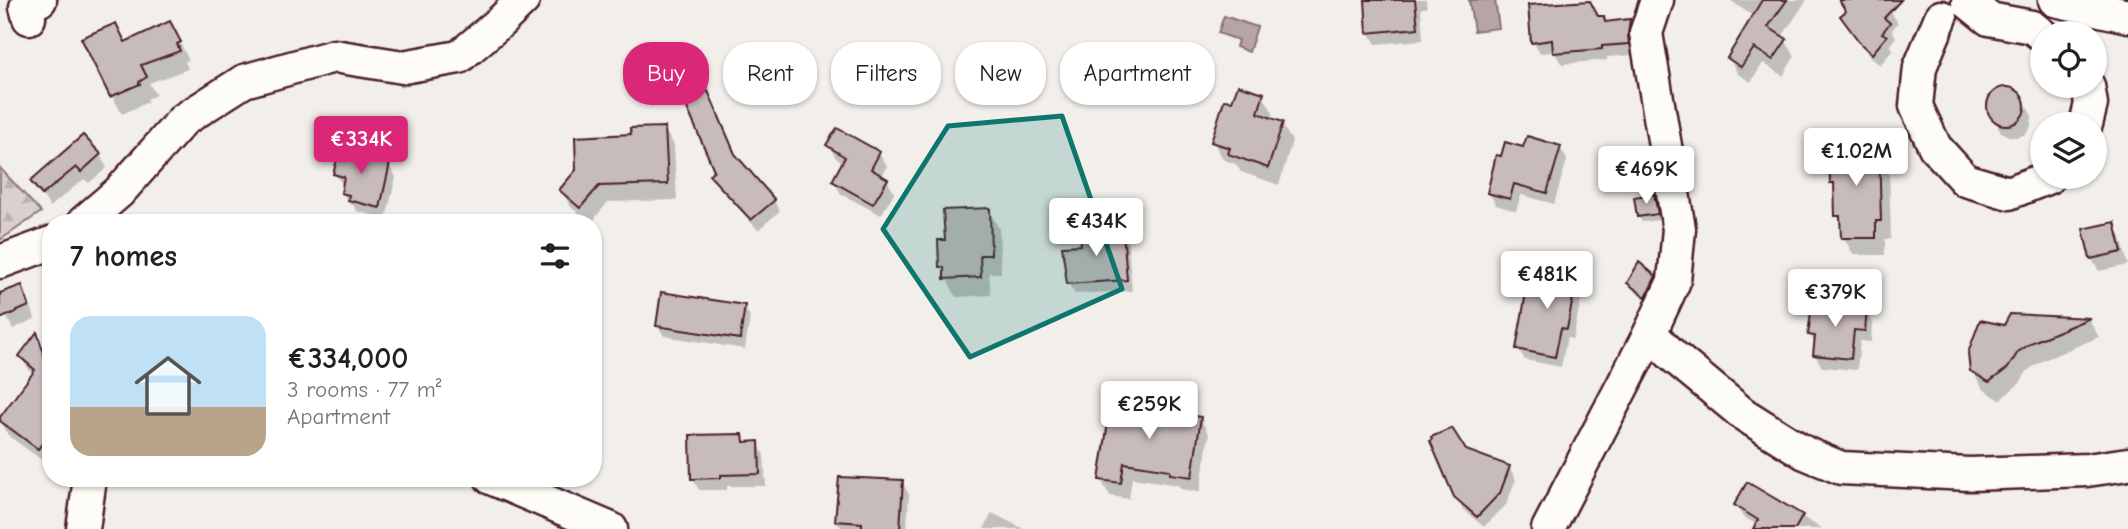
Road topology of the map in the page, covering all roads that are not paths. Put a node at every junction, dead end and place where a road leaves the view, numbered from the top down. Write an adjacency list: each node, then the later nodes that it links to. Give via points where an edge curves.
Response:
1 (523, 0): 8 (street, via 459,57 403,67 334,56 244,81 183,120)
2 (1657, 0): 11 (street, via 1646,33 1679,229 1674,281)
3 (2055, 0): 5 (street)
4 (1952, 5): 6 (street, via 1989,19); 7 (street, via 1920,67 1916,106 1936,147 1965,180 2009,193)
5 (2128, 16)
6 (2030, 27)
7 (2030, 185)
8 (93, 214)
9 (42, 246): 10 (street)
10 (0, 262)
11 (1650, 333): 12 (street, via 1743,414 1805,453 1841,468 1970,474 2087,471); 17 (street)
12 (2128, 464)
13 (89, 487): 15 (street)
14 (512, 487): 16 (street)
15 (83, 529)
16 (611, 529)
17 (1548, 529)

